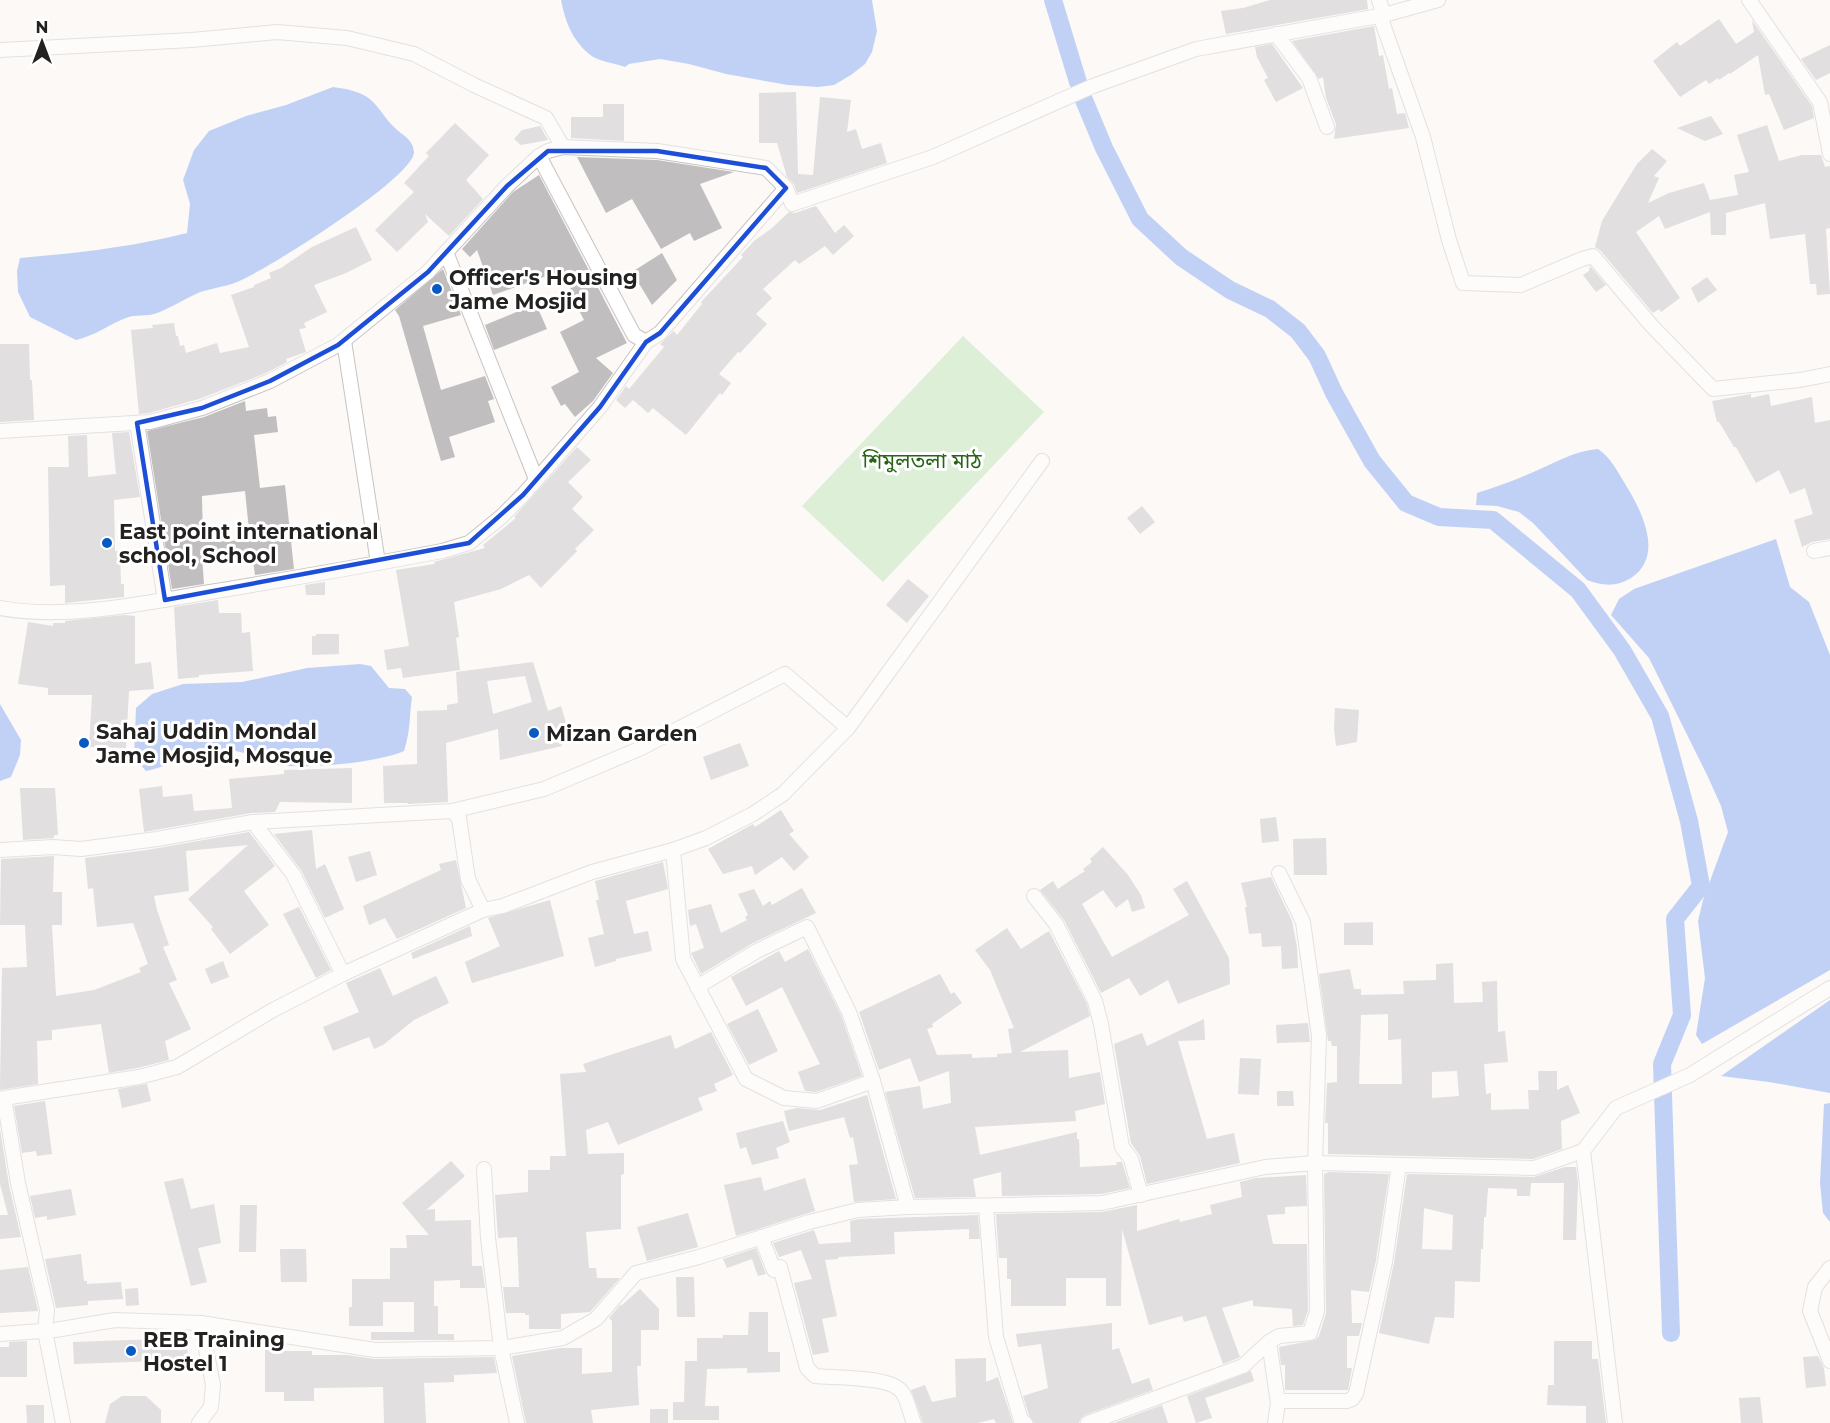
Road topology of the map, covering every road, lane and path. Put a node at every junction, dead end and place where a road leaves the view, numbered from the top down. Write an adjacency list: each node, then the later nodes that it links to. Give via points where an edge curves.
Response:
1 (1379, 0): 4 (street)
2 (1438, 0): 4 (street)
3 (1749, 0): 9 (street, via 1820,102)
4 (1382, 15): 5 (street); 15 (street, via 1423,137 1463,283 1521,285 1593,256 1651,325 1713,389 1800,381)
5 (1276, 34): 7 (street, via 1309,78); 11 (street, via 1196,49 1093,86 933,157 792,204)
6 (0, 50): 8 (street, via 276,32 347,38 414,54 546,118)
7 (1327, 127)
8 (563, 147): 10 (street); 11 (street, via 657,152 766,168)
9 (1830, 154)
10 (539, 156): 12 (street); 14 (street, via 634,335)
11 (786, 188): 14 (street, via 660,333)
12 (446, 252): 13 (street, via 428,272); 19 (street)
13 (344, 341): 16 (street, via 261,385 202,408); 22 (street)
14 (645, 342): 19 (street, via 600,407)
15 (1830, 374)
16 (136, 423): 17 (street); 23 (street)
17 (0, 431)
18 (1041, 461): 25 (street)
19 (536, 479): 22 (street, via 501,517 469,543)
20 (1830, 548): 21 (street)
21 (1815, 551)
22 (378, 563): 23 (street)
23 (165, 600): 24 (street, via 73,612)
24 (0, 608)
25 (848, 728): 26 (street, via 785,674 639,749 544,789); 29 (street, via 783,795 706,838)
26 (452, 811): 27 (street); 32 (street, via 459,818 468,879)
27 (253, 822): 28 (street, via 81,849); 33 (street, via 293,874)
28 (0, 849)
29 (673, 850): 32 (street, via 592,872); 34 (street, via 683,959)
30 (1279, 873): 39 (street, via 1303,922 1319,1036)
31 (1034, 896): 42 (street, via 1056,924 1095,1001 1122,1147 1131,1159)
32 (483, 910): 33 (street)
33 (343, 974): 37 (street, via 177,1067 139,1077 3,1098)
34 (697, 987): 36 (street, via 746,1079 784,1098 817,1101); 36 (street, via 807,927 849,1012)
35 (1830, 988): 38 (street, via 1690,1075 1616,1108)
36 (873, 1081): 44 (street)
37 (2, 1103): 48 (street, via 47,1310)
38 (1583, 1151): 40 (street, via 1533,1168); 61 (street)
39 (1315, 1163): 40 (street); 42 (street, via 1265,1167); 50 (street, via 1317,1311 1310,1333 1279,1336)
40 (1399, 1165): 53 (street, via 1384,1262 1356,1394 1347,1401)
41 (484, 1169): 51 (street)
42 (1141, 1194): 43 (street, via 1102,1203)
43 (986, 1206): 44 (street); 58 (street, via 996,1337)
44 (908, 1207): 45 (street, via 858,1210)
45 (761, 1237): 51 (street, via 636,1273 596,1319 563,1338); 57 (street, via 774,1270 780,1267 807,1368 815,1376 880,1380 895,1385 903,1392)
46 (1830, 1268): 52 (street, via 1815,1287 1810,1311)
47 (201, 1323): 48 (street, via 116,1320); 51 (street, via 375,1350); 55 (street, via 213,1385 211,1407)
48 (45, 1330): 49 (street); 54 (street)
49 (0, 1334)
50 (1269, 1342): 53 (street); 59 (street, via 1243,1366)
51 (501, 1348): 56 (street)
52 (1830, 1361)
53 (1278, 1401): 60 (street)
54 (63, 1423)
55 (199, 1423)
56 (516, 1423)
57 (914, 1423)
58 (1025, 1423)
59 (1088, 1423)
60 (1275, 1423)
61 (1615, 1423)

